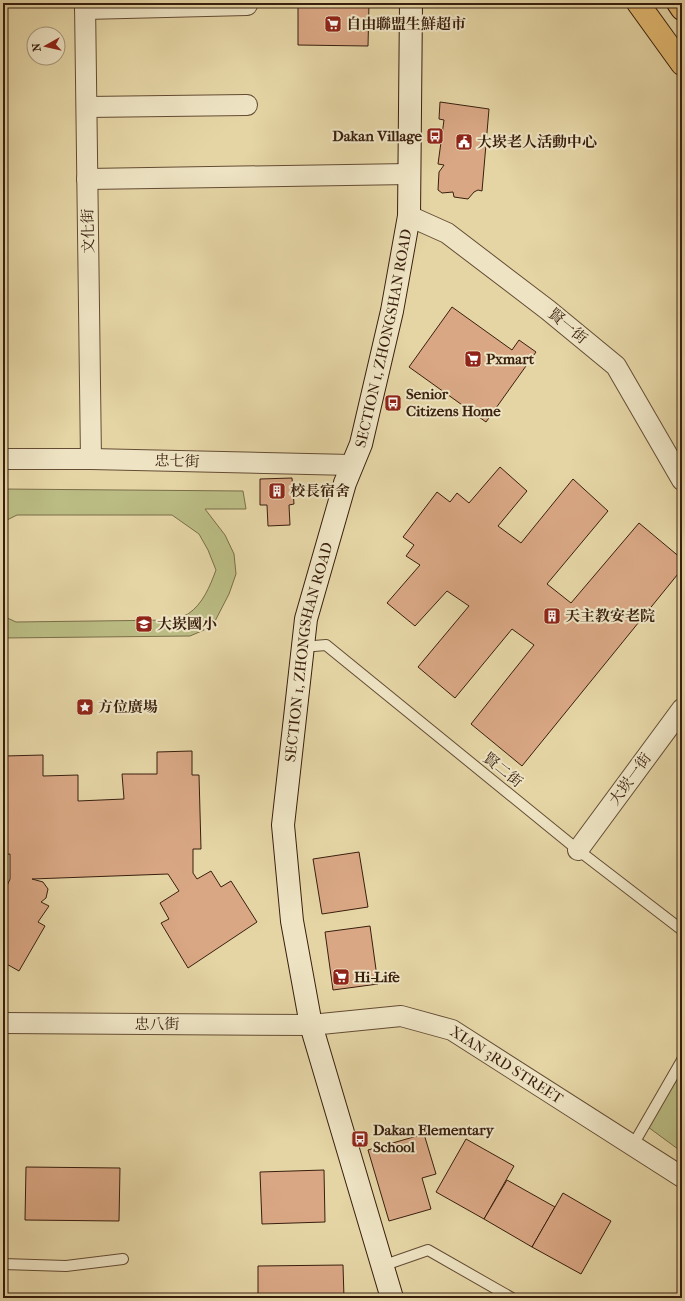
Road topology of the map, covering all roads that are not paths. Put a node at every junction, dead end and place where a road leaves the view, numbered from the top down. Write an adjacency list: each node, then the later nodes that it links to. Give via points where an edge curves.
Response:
1 (411, 3): 10 (main road, SECTION 1, ZHONGSHAN ROAD)
2 (638, 3): 7 (main road)
3 (678, 3): 6 (main road)
4 (247, 5): 5 (street)
5 (85, 6): 9 (street, 文化街)
6 (682, 9)
7 (682, 64)
8 (247, 105): 9 (street)
9 (87, 107): 11 (street, 文化街)
10 (409, 174): 11 (street); 12 (main road, SECTION 1, ZHONGSHAN ROAD)
11 (87, 179): 14 (street, 文化街)
12 (409, 216): 15 (main road, SECTION 1, ZHONGSHAN ROAD, via 392,311 361,444); 16 (street, 賢一街, via 447,233 616,366)
13 (3, 459): 14 (street, 忠七街)
14 (91, 459): 15 (street, 忠七街)
15 (351, 465): 17 (main road, SECTION 1, ZHONGSHAN ROAD, via 306,620)
16 (682, 480)
17 (302, 648): 19 (lane, 賢二街, via 326,645); 22 (main road, SECTION 1, ZHONGSHAN ROAD, via 283,825 292,921)
18 (682, 709): 19 (street, 大崁一街)
19 (578, 850): 20 (lane, 賢二街)
20 (682, 930)
21 (3, 1023): 22 (street, 忠八街)
22 (311, 1025): 24 (street, XIAN 3RD STREET, via 401,1016 452,1030); 28 (main road, SECTION 1, ZHONGSHAN ROAD)
23 (682, 1060): 24 (lane)
24 (633, 1145): 25 (street, XIAN 3RD STREET)
25 (682, 1177)
26 (123, 1259): 27 (lane, via 66,1266)
27 (3, 1264)
28 (382, 1266): 29 (main road, SECTION 1, ZHONGSHAN ROAD); 30 (lane, via 428,1250)
29 (386, 1295)
30 (512, 1298)

